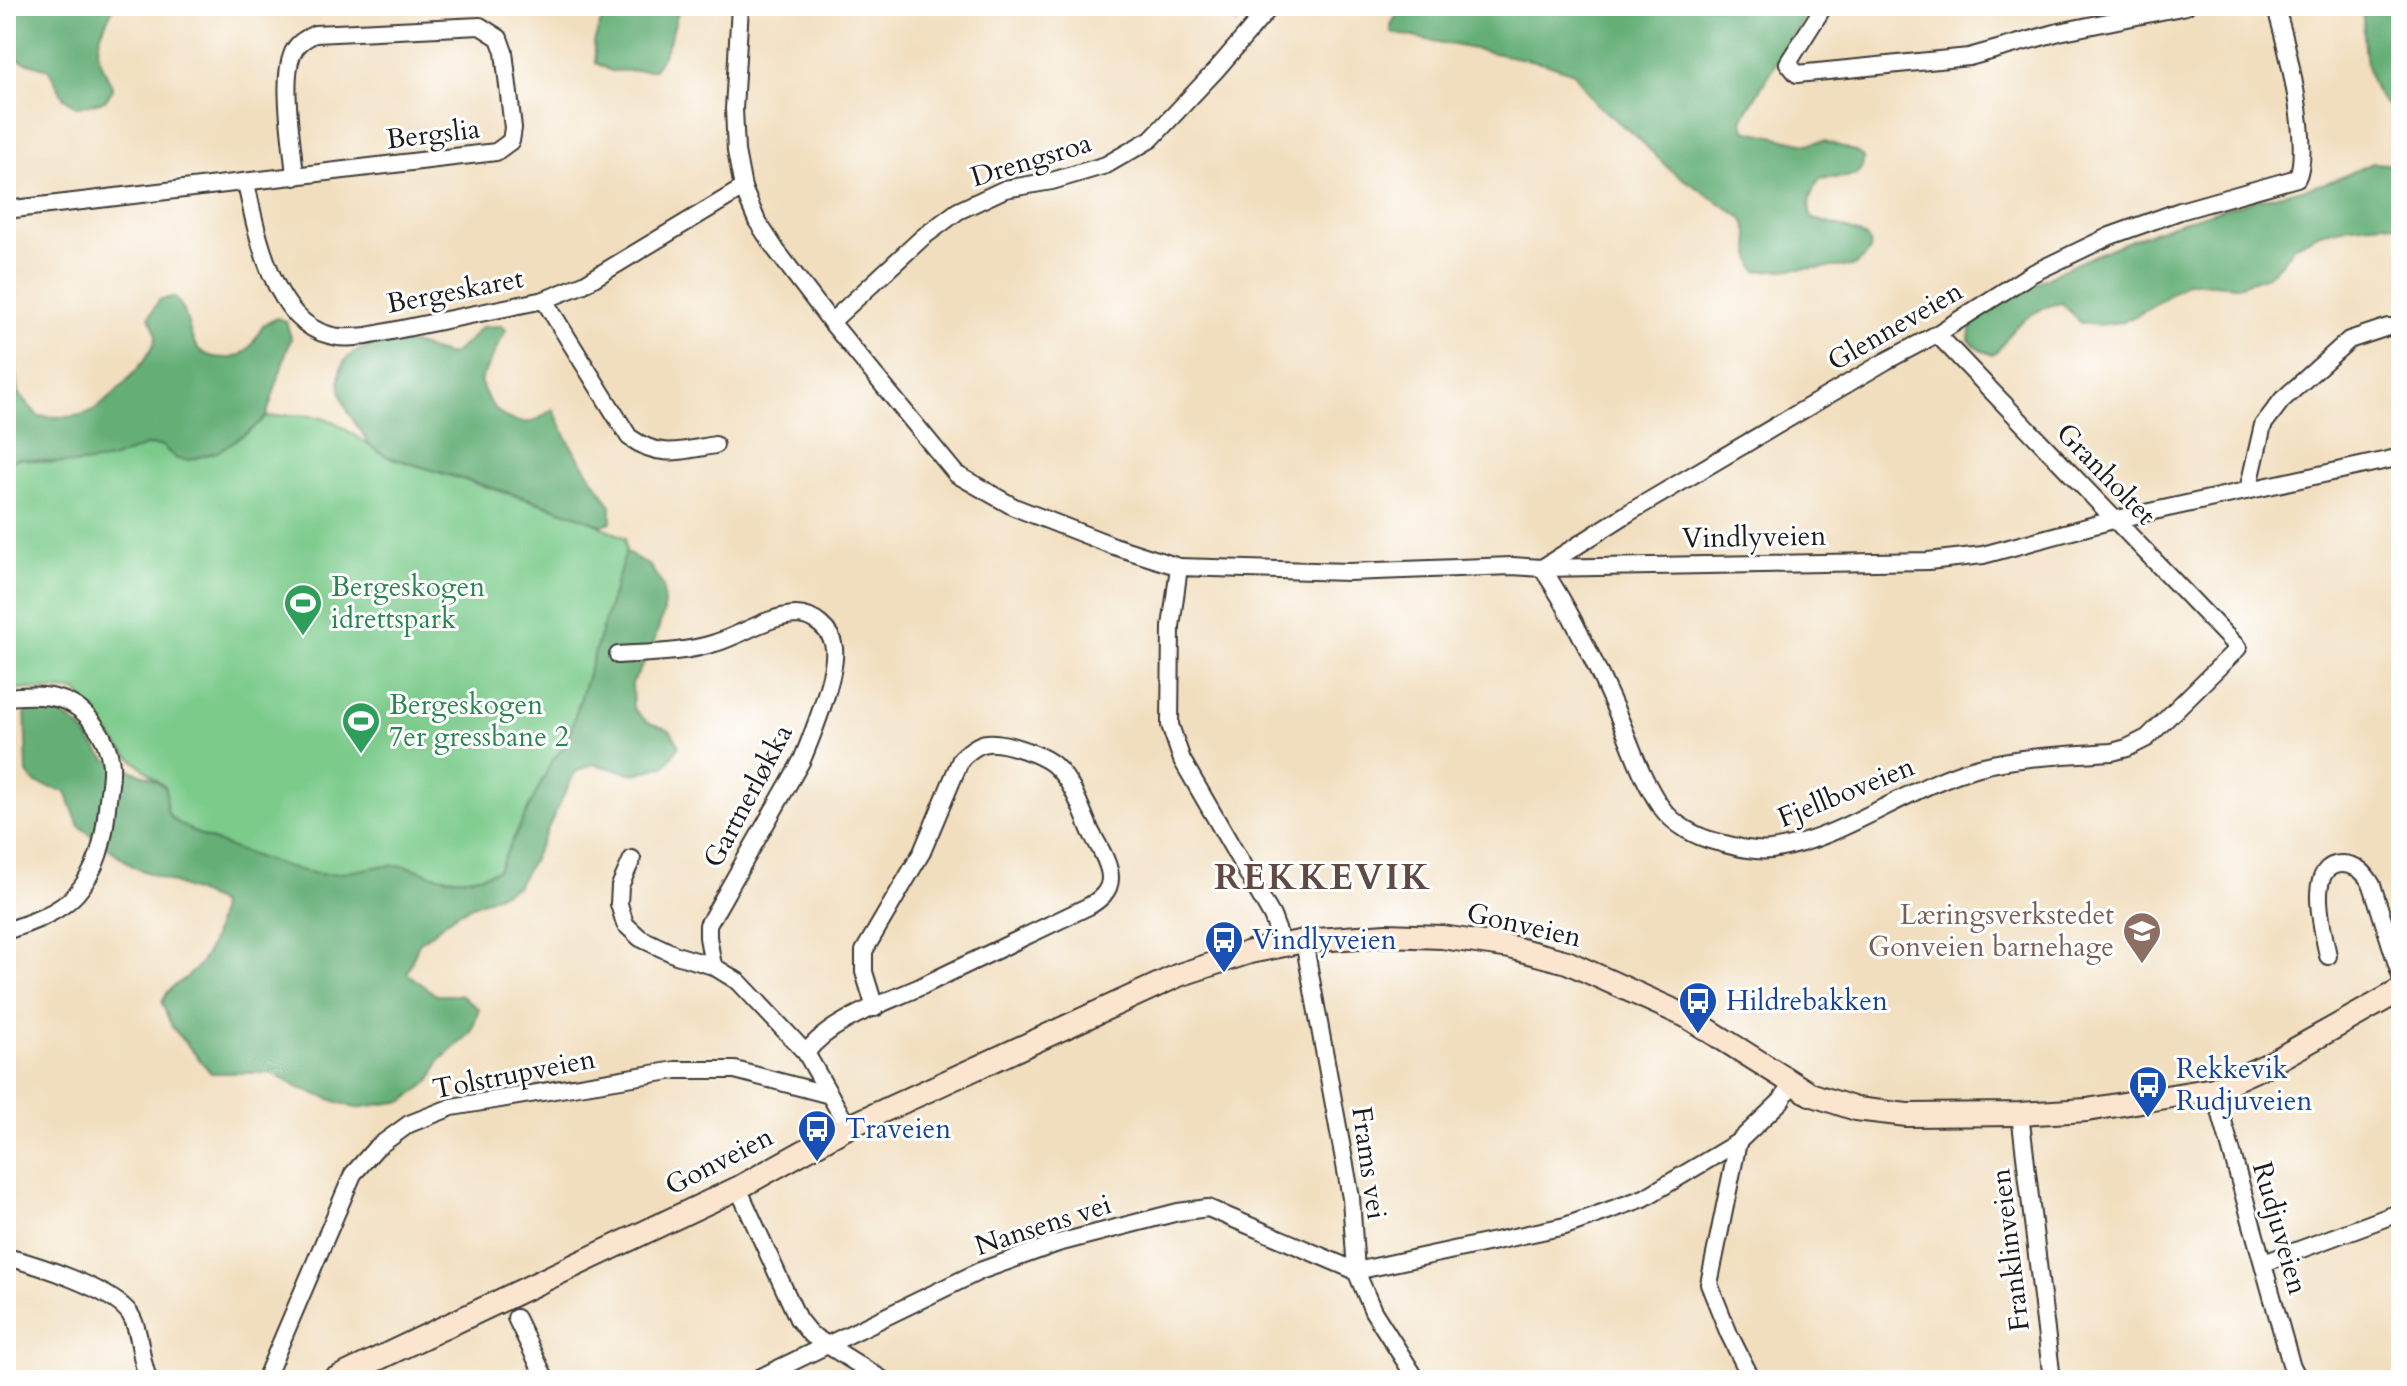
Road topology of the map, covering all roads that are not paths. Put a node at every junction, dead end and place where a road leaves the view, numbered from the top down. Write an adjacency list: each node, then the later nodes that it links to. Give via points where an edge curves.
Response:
1 (740, 6): 8 (street, via 734,109)
2 (1271, 6): 11 (street, Drengsroa, via 1151,139 1106,165 1005,189 958,211)
3 (1824, 6): 4 (street, via 1788,63 1797,74 1969,57)
4 (2186, 6)
5 (2275, 6): 13 (street, Glenneveien, via 2300,117 2303,152 2297,178 2110,236 2031,274)
6 (295, 177): 6 (street, Bergslia, via 505,147 513,128 499,38 480,26 306,38 292,54 288,81); 7 (street, Bergslia)
7 (246, 183): 9 (street, Bergslia); 10 (street, Bergeskaret, via 268,271 296,312 320,332 367,336)
8 (743, 188): 10 (street, Bergeskaret, via 584,284); 11 (street, via 757,221)
9 (6, 210)
10 (544, 300): 14 (street, via 629,437 647,449 672,452)
11 (831, 322): 18 (street, via 956,474 1014,507)
12 (2401, 327): 16 (street, via 2349,340 2282,400 2263,425)
13 (1937, 334): 17 (street, Granholtet); 19 (street, Glenneveien)
14 (715, 445)
15 (2401, 457): 16 (street, Vindlyveien)
16 (2248, 490): 17 (street, Vindlyveien)
17 (2113, 520): 19 (street, Vindlyveien, via 1983,555 1928,561); 20 (street, Granholtet)
18 (1179, 567): 19 (street, Vindlyveien, via 1349,572); 25 (street, via 1171,627 1170,725 1182,760)
19 (1542, 568): 20 (street, Fjellboveien, via 1663,810 1704,839 1739,847 1768,850 1809,841 1977,767 2127,748 2147,738)
20 (2238, 648)
21 (618, 655): 27 (street, Gartnerløkka, via 696,648 800,615 817,620 834,647 811,738 708,925)
22 (6, 697): 24 (street, via 58,698 86,714 103,740 111,767 99,857 89,877 59,908)
23 (632, 859): 27 (street, via 620,886 625,924 640,938)
24 (6, 931)
25 (1293, 943): 32 (street, Gonveien, via 1386,935 1442,937 1567,962 1686,1016); 36 (street, Gonveien, via 1179,975); 42 (street, Frams vei, via 1351,1198)
26 (2328, 956): 28 (street, via 2320,880 2332,865 2345,864 2366,874 2372,885)
27 (713, 966): 31 (street, via 739,982)
28 (2401, 977)
29 (2401, 990): 33 (street, Gonveien)
30 (875, 1008): 30 (street, via 1102,898 1110,878 1105,862 1057,767 1032,754 986,743 961,759 922,852 864,951); 31 (street, via 829,1029)
31 (806, 1053): 34 (street)
32 (1791, 1084): 35 (street, Gonveien, via 1876,1114); 37 (street, via 1781,1101)
33 (2214, 1089): 35 (street, Gonveien, via 2121,1106); 41 (street, Rudjuveien)
34 (830, 1095): 36 (street); 46 (street, Tolstrupveien, via 735,1070 676,1070 452,1107 409,1124 376,1148 353,1174)
35 (2020, 1114): 53 (street, Franklinveien)
36 (848, 1127): 38 (street, Gonveien)
37 (1738, 1142): 42 (street, via 1644,1198 1565,1226); 52 (street, via 1709,1284)
38 (738, 1188): 44 (street, via 798,1319); 47 (street, Gonveien)
39 (2401, 1212): 41 (street)
40 (6, 1257): 45 (street, via 57,1272 117,1302 130,1314)
41 (2264, 1263): 54 (street, Rudjuveien)
42 (1356, 1271): 44 (street, Nansens vei, via 1208,1208 1178,1212 1058,1243 980,1271); 51 (street, Frams vei, via 1373,1311)
43 (516, 1318): 48 (street)
44 (828, 1345): 49 (street, Nansens vei); 50 (street)
45 (149, 1380)
46 (265, 1380)
47 (333, 1380)
48 (546, 1380)
49 (755, 1380)
50 (883, 1380)
51 (1417, 1380)
52 (1752, 1380)
53 (2052, 1380)
54 (2299, 1380)

